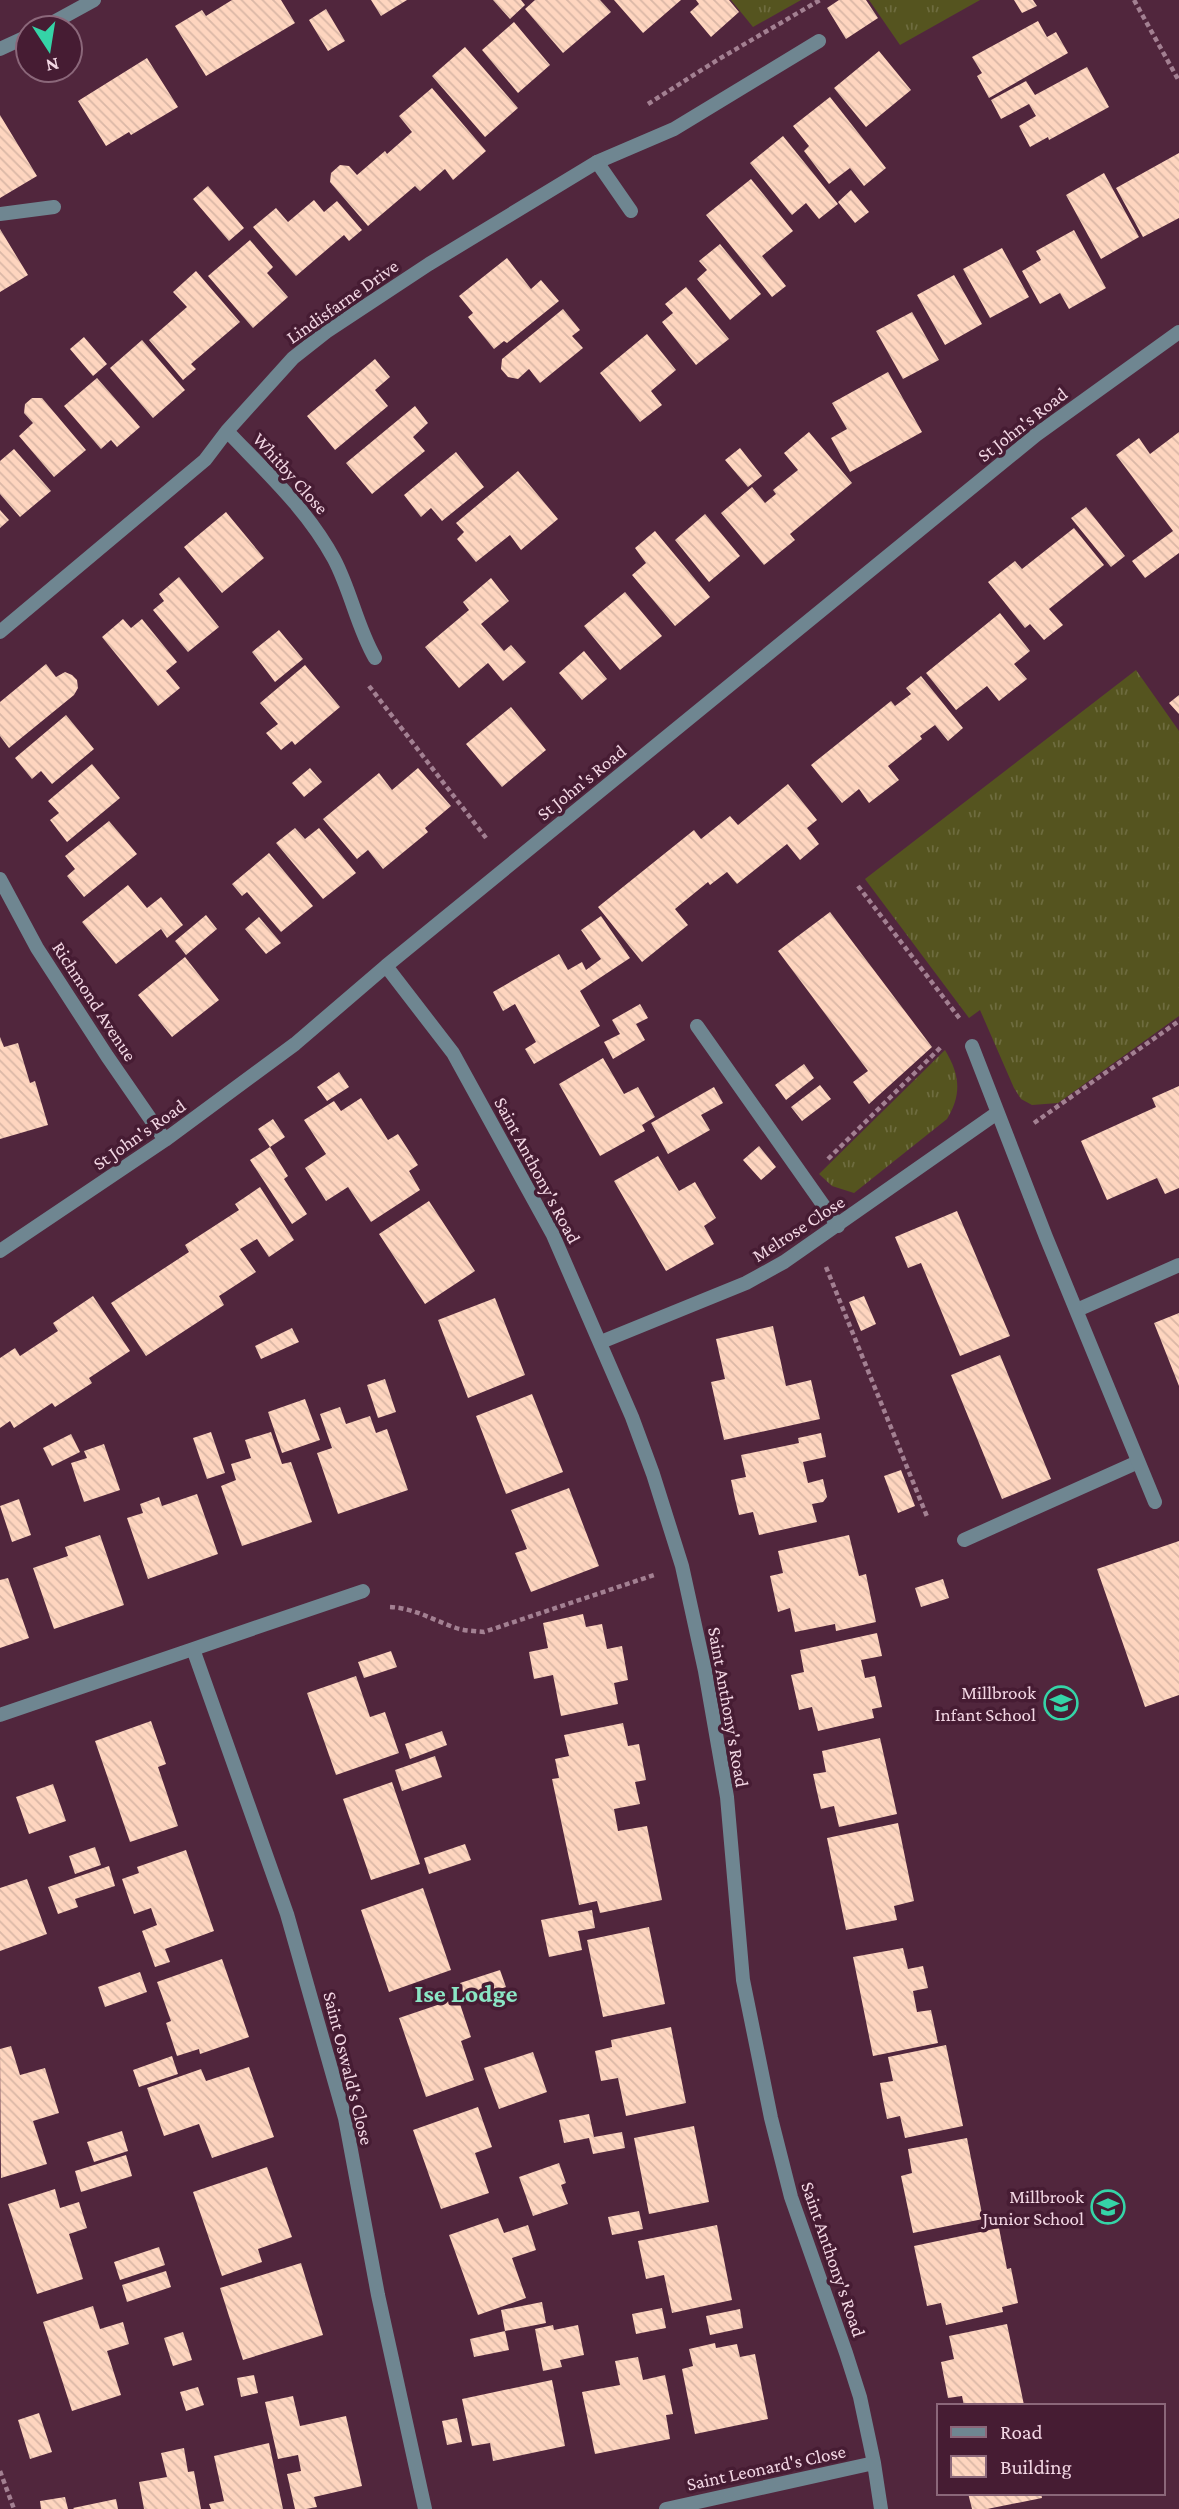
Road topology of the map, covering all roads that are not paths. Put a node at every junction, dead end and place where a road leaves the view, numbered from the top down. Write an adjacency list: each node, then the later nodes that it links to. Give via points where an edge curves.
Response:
1 (94, 0): 2 (street)
2 (68, 14)
3 (819, 41): 4 (street, Lindisfarne Drive, via 674,129)
4 (597, 162): 6 (street); 9 (street, Lindisfarne Drive, via 327,332 293,358)
5 (54, 207): 7 (street)
6 (631, 211)
7 (0, 215)
8 (1179, 332): 13 (street, St John's Road, via 1036,435)
9 (227, 431): 10 (street, Lindisfarne Drive, via 205,460); 11 (street, Whitby Close, via 317,531 349,592 364,640)
10 (0, 632)
11 (375, 658)
12 (0, 879): 17 (street, Richmond Avenue, via 44,959)
13 (386, 966): 17 (street, St John's Road, via 295,1044); 22 (street, Saint Anthony's Road, via 453,1053 553,1235)
14 (697, 1026): 18 (street)
15 (972, 1046): 16 (street)
16 (997, 1113): 18 (street, Melrose Close); 21 (street)
17 (165, 1140): 19 (street, St John's Road)
18 (838, 1226): 22 (street, Melrose Close, via 746,1283)
19 (0, 1251)
20 (1179, 1265): 21 (street)
21 (1077, 1310): 23 (street)
22 (601, 1342): 29 (street, Saint Anthony's Road, via 632,1417 682,1566 726,1797 743,1980 766,2093 791,2197 860,2397)
23 (1138, 1462): 24 (street); 25 (street)
24 (1155, 1502)
25 (964, 1539)
26 (363, 1591): 27 (street)
27 (193, 1649): 28 (street); 30 (street, Saint Oswald's Close, via 287,1914 345,2118)
28 (0, 1716)
29 (874, 2463): 31 (street, Saint Leonard's Close); 32 (street, Saint Anthony's Road)
30 (425, 2509)
31 (666, 2509)
32 (881, 2509)

